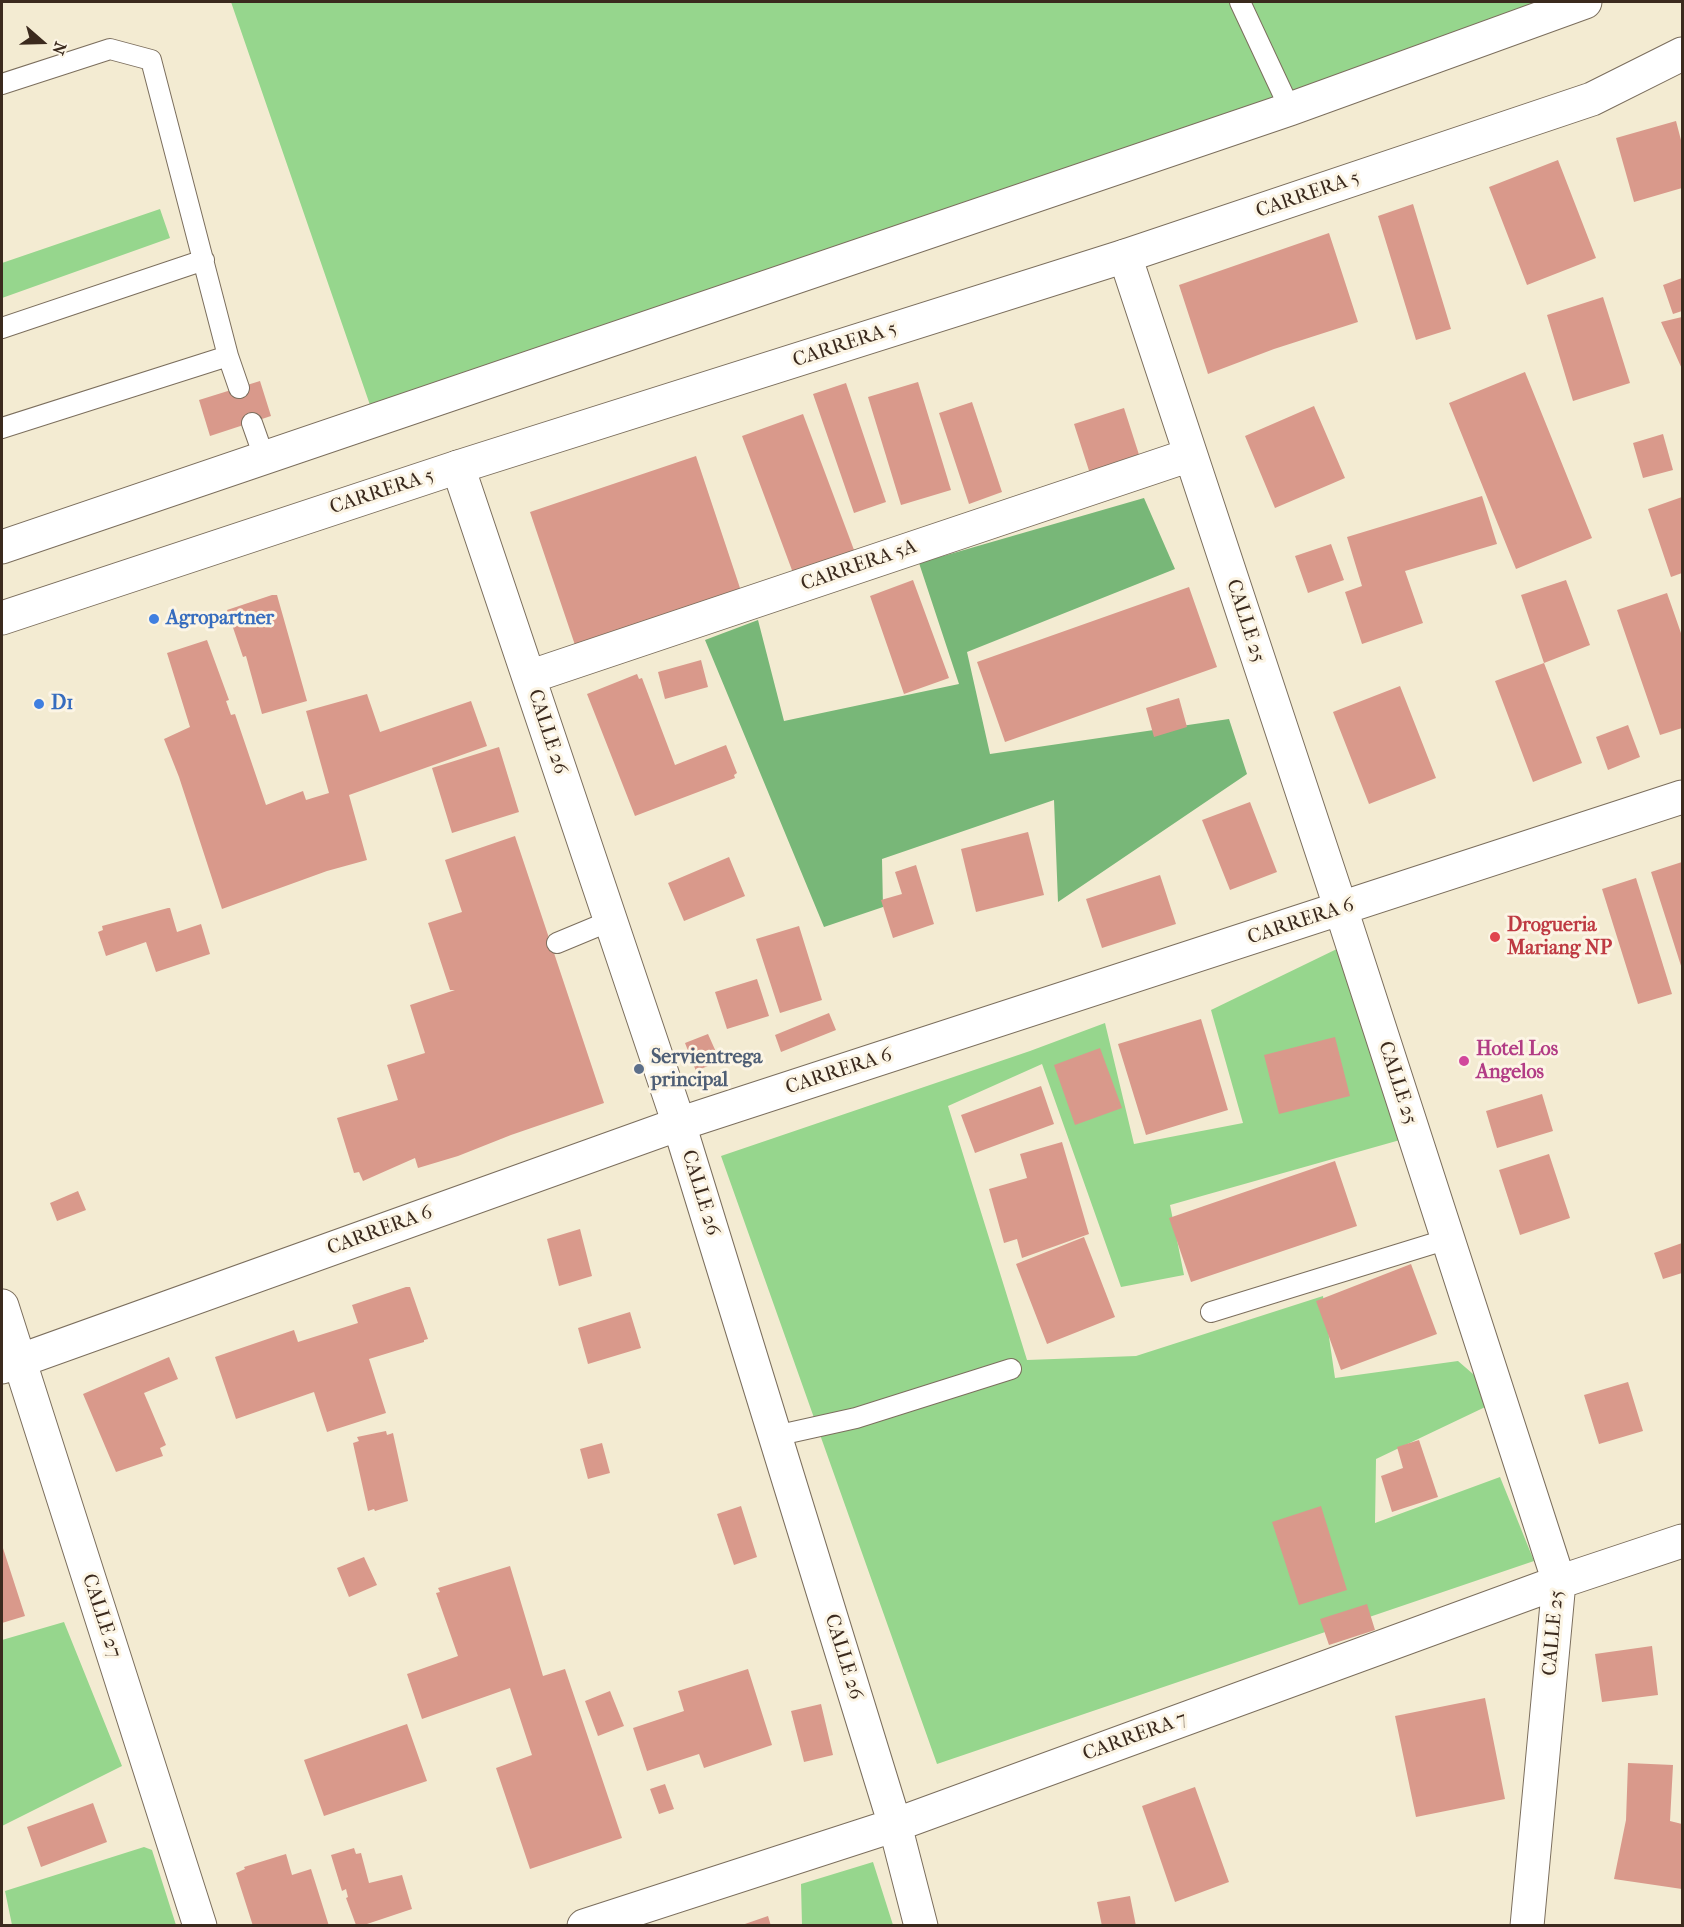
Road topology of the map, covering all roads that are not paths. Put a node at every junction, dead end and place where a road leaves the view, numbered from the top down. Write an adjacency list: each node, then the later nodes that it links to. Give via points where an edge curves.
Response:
1 (1240, 2): 5 (lane)
2 (1585, 2): 5 (street)
3 (1683, 54): 6 (street, CARRERA 5, via 1592,99)
4 (2, 84): 7 (lane, via 110,49 151,60)
5 (1290, 109): 14 (street)
6 (1125, 256): 13 (street, CALLE 25); 15 (street, CARRERA 5)
7 (204, 260): 8 (lane); 9 (lane)
8 (2, 328)
9 (228, 356): 10 (lane); 12 (lane)
10 (239, 387)
11 (252, 423): 14 (lane)
12 (2, 428)
13 (1190, 455): 18 (street, CARRERA 5A); 20 (street, CALLE 25)
14 (264, 457): 16 (street)
15 (458, 467): 17 (street, CARRERA 5); 18 (street, CALLE 26)
16 (2, 547)
17 (2, 618)
18 (529, 677): 21 (street, CALLE 26)
19 (1683, 796): 20 (street, CARRERA 6)
20 (1341, 909): 23 (street, CARRERA 6); 24 (street, CALLE 25)
21 (610, 921): 22 (lane); 23 (street, CALLE 26)
22 (557, 943)
23 (679, 1124): 27 (street, CARRERA 6); 29 (street, CALLE 26)
24 (1448, 1239): 26 (lane); 31 (street, CALLE 25)
25 (2, 1306): 27 (street, CALLE 27)
26 (1211, 1312)
27 (11, 1363): 33 (street, CALLE 27)
28 (1011, 1369): 29 (lane, via 856,1418)
29 (775, 1436): 32 (street, CALLE 26)
30 (1683, 1541): 31 (street, CARRERA 7)
31 (1559, 1582): 32 (street, CARRERA 7); 36 (street, CALLE 25)
32 (895, 1825): 34 (street, CARRERA 7); 35 (street, CALLE 26)
33 (200, 1926)
34 (584, 1926)
35 (921, 1926)
36 (1527, 1926)

